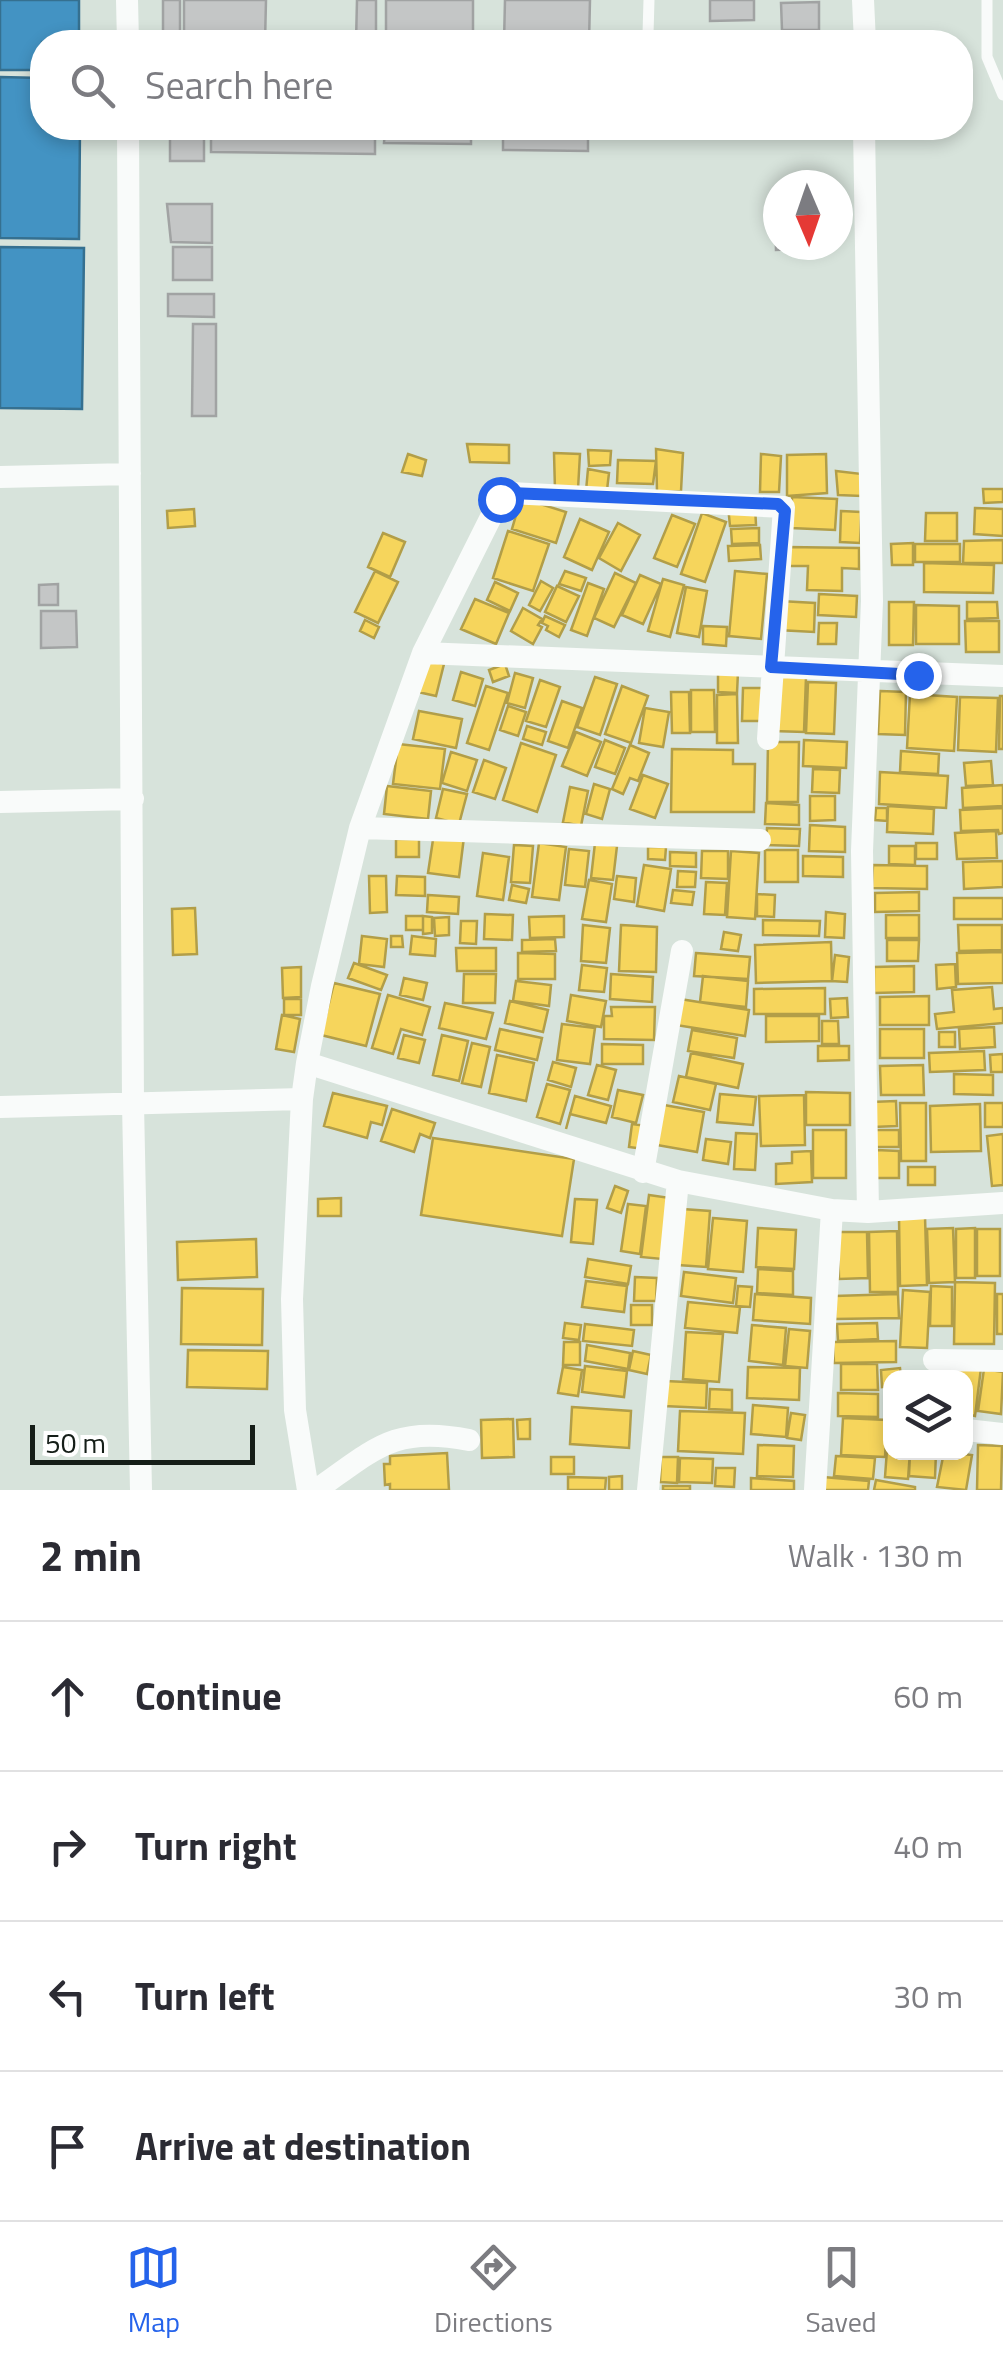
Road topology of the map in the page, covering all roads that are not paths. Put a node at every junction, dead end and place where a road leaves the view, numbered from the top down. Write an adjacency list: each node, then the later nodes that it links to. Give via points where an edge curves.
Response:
1 (128, 0): 5 (street)
2 (649, 0): 6 (lane)
3 (863, 0): 7 (street)
4 (987, 0): 8 (lane, via 987,57)
5 (128, 30)
6 (648, 30)
7 (864, 30)
8 (1003, 94)
9 (128, 140): 11 (street)
10 (864, 140): 15 (street)
11 (130, 474): 12 (street); 18 (street)
12 (0, 477)
13 (423, 653): 14 (street); 14 (street, via 500,499 510,493 784,507); 20 (street)
14 (771, 667): 15 (street); 17 (street)
15 (869, 671): 16 (street); 31 (street, via 862,851)
16 (1003, 676)
17 (768, 739)
18 (132, 799): 19 (street); 25 (street)
19 (0, 802)
20 (360, 828): 21 (street); 23 (street)
21 (760, 840)
22 (682, 950): 27 (street)
23 (306, 1063): 24 (street); 27 (street)
24 (302, 1099): 25 (street); 38 (street, via 294,1410)
25 (133, 1104): 26 (street); 37 (street)
26 (0, 1107)
27 (643, 1172): 28 (street)
28 (678, 1181): 30 (street); 39 (street)
29 (1003, 1203): 31 (street)
30 (832, 1210): 31 (street); 40 (street)
31 (868, 1212)
32 (934, 1360): 33 (street)
33 (1003, 1361)
34 (973, 1431): 35 (street)
35 (1003, 1434)
36 (469, 1440): 38 (street, via 435,1433 395,1439)
37 (141, 1490)
38 (312, 1490)
39 (648, 1490)
40 (815, 1490)

